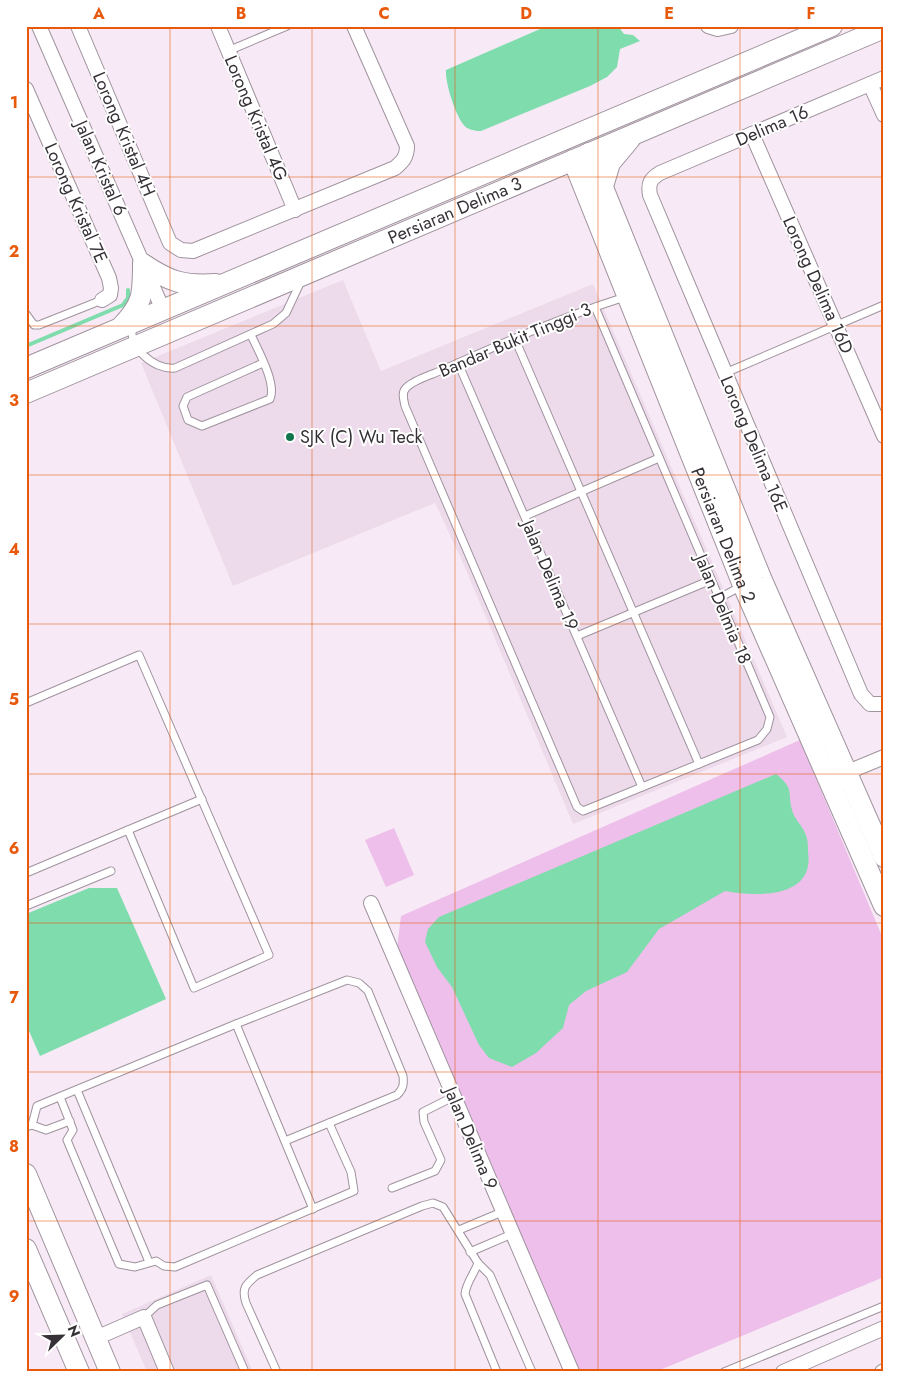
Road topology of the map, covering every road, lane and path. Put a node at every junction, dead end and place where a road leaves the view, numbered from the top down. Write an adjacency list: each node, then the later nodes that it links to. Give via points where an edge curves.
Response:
1 (39, 26): 25 (street, Jalan Kristal 6)
2 (78, 26): 24 (street, Lorong Kristal 4H, via 170,242 181,250 193,251)
3 (218, 26): 10 (street, Lorong Kristal 4G)
4 (287, 26): 10 (lane)
5 (708, 26): 6 (street, via 718,29)
6 (731, 26)
7 (832, 26): 16 (street, Persiaran Delima 3)
8 (358, 27): 24 (street, via 407,146 407,154 395,168)
9 (884, 28): 17 (street, Persiaran Delima 3)
10 (228, 51): 24 (street, Lorong Kristal 4G)
11 (884, 78): 12 (street, Delima 16)
12 (870, 84): 15 (street); 18 (street, Delima 16)
13 (26, 89): 14 (street)
14 (29, 106): 29 (street, Lorong Kristal 7E, via 109,278 110,295)
15 (884, 115)
16 (590, 129): 19 (street, Persiaran Delima 3); 20 (street)
17 (634, 134): 20 (street, Persiaran Delima 3); 23 (street, via 616,152)
18 (752, 134): 21 (street, Delima 16); 35 (street, Lorong Delima 16D)
19 (553, 145): 20 (street); 27 (street, Persiaran Delima 3)
20 (581, 155): 22 (street, Persiaran Delima 3); 23 (street, Persiaran Delima 2)
21 (660, 173): 43 (street, Lorong Delima 16E, via 648,185 650,196)
22 (540, 174): 23 (street); 26 (street, Persiaran Delima 3)
23 (595, 190): 28 (street, Persiaran Delima 2); 50 (street, Persiaran Delima 2)
24 (295, 210)
25 (143, 264): 27 (street, via 173,282 198,286); 32 (street, Jalan Kristal 6); 36 (street, via 142,298)
26 (304, 274): 34 (street, Persiaran Delima 3); 37 (lane, via 286,313)
27 (225, 284): 32 (street, Persiaran Delima 3)
28 (627, 296): 31 (lane, Bandar Bukit Tinggi 3); 50 (street, Persiaran Delima 2)
29 (102, 300): 33 (lane, via 39,325 34,325)
30 (884, 304): 35 (lane)
31 (594, 307): 38 (lane, Bandar Bukit Tinggi 3); 46 (lane, Jalan Delmia 18)
32 (163, 310): 34 (street, via 183,320); 36 (street, Persiaran Delima 3); 39 (street, via 162,324)
33 (26, 314)
34 (198, 320): 39 (street, Persiaran Delima 3)
35 (835, 325): 43 (lane); 45 (street, Lorong Delima 16D)
36 (126, 326): 39 (lane, via 131,334); 42 (street, Persiaran Delima 3)
37 (251, 336): 39 (lane, via 168,368 158,366); 40 (lane)
38 (515, 339): 41 (lane, Bandar Bukit Tinggi 3); 47 (lane)
39 (145, 342): 44 (street, Persiaran Delima 3)
40 (263, 363): 40 (lane, via 273,389 270,399 202,426 188,420 183,406 187,397)
41 (458, 363): 48 (lane, Jalan Delima 19); 62 (lane, Bandar Bukit Tinggi 3, via 406,388 403,396 405,406 569,789 580,810)
42 (26, 368)
43 (724, 374): 55 (street, Lorong Delima 16E, via 861,694 870,704)
44 (26, 393)
45 (884, 436)
46 (659, 458): 47 (lane); 49 (lane, Jalan Delmia 18)
47 (581, 491): 48 (lane); 52 (lane)
48 (525, 516): 53 (lane, Jalan Delima 19)
49 (711, 580): 51 (lane, Jalan Delmia 18); 52 (lane)
50 (752, 582): 51 (lane); 58 (street, Persiaran Delima 2); 59 (street, Persiaran Delima 2)
51 (718, 598): 57 (lane, Jalan Delmia 18, via 770,717 767,729 758,740)
52 (633, 612): 53 (lane); 57 (lane)
53 (577, 636): 60 (lane, Jalan Delima 19)
54 (26, 703): 61 (lane, via 139,655)
55 (882, 705)
56 (884, 757): 58 (street)
57 (699, 764): 60 (lane, Jalan Delmia 18)
58 (848, 772): 59 (street); 64 (street, Persiaran Delima 2)
59 (827, 781): 69 (street, Persiaran Delima 2)
60 (642, 787): 62 (lane, Jalan Delmia 18)
61 (202, 799): 63 (lane); 63 (lane, via 269,955 194,988)
62 (588, 810)
63 (128, 830): 66 (lane)
64 (884, 857)
65 (111, 871): 68 (lane)
66 (26, 873)
67 (371, 903): 73 (street, Jalan Delima 9)
68 (26, 906)
69 (884, 906)
70 (236, 1024): 71 (lane); 75 (lane, via 347,980 359,983 368,992 404,1085 397,1095); 77 (lane)
71 (77, 1090): 72 (lane); 86 (lane)
72 (60, 1097): 74 (lane); 76 (lane, via 37,1106)
73 (453, 1097): 79 (lane, via 423,1112 424,1122 441,1160 438,1167); 81 (street, Jalan Delima 9)
74 (70, 1121): 76 (lane, via 46,1130); 86 (lane, via 72,1130 67,1140 119,1264 135,1267)
75 (328, 1123): 77 (lane); 80 (lane, via 351,1172 354,1191)
76 (29, 1126)
77 (285, 1141): 80 (lane)
78 (26, 1174): 91 (street)
79 (392, 1188)
80 (313, 1210): 86 (lane, via 175,1267)
81 (502, 1212): 82 (lane); 83 (street, Jalan Delima 9)
82 (459, 1230): 85 (lane); 96 (lane, via 443,1207 433,1203 258,1275 245,1285 242,1293)
83 (512, 1234): 85 (lane); 99 (street, Jalan Delima 9)
84 (26, 1249): 92 (street)
85 (470, 1252): 87 (lane)
86 (149, 1262)
87 (478, 1263): 97 (lane, via 466,1286 466,1294); 98 (lane, via 490,1275 501,1297)
88 (884, 1306): 100 (lane)
89 (144, 1318): 91 (street); 94 (street); 95 (lane, via 158,1306 207,1286)
90 (884, 1328): 101 (street)
91 (96, 1338): 93 (street)
92 (79, 1372)
93 (110, 1372)
94 (167, 1372)
95 (244, 1372)
96 (277, 1372)
97 (497, 1372)
98 (532, 1372)
99 (572, 1372)
100 (724, 1372)
101 (783, 1372)

